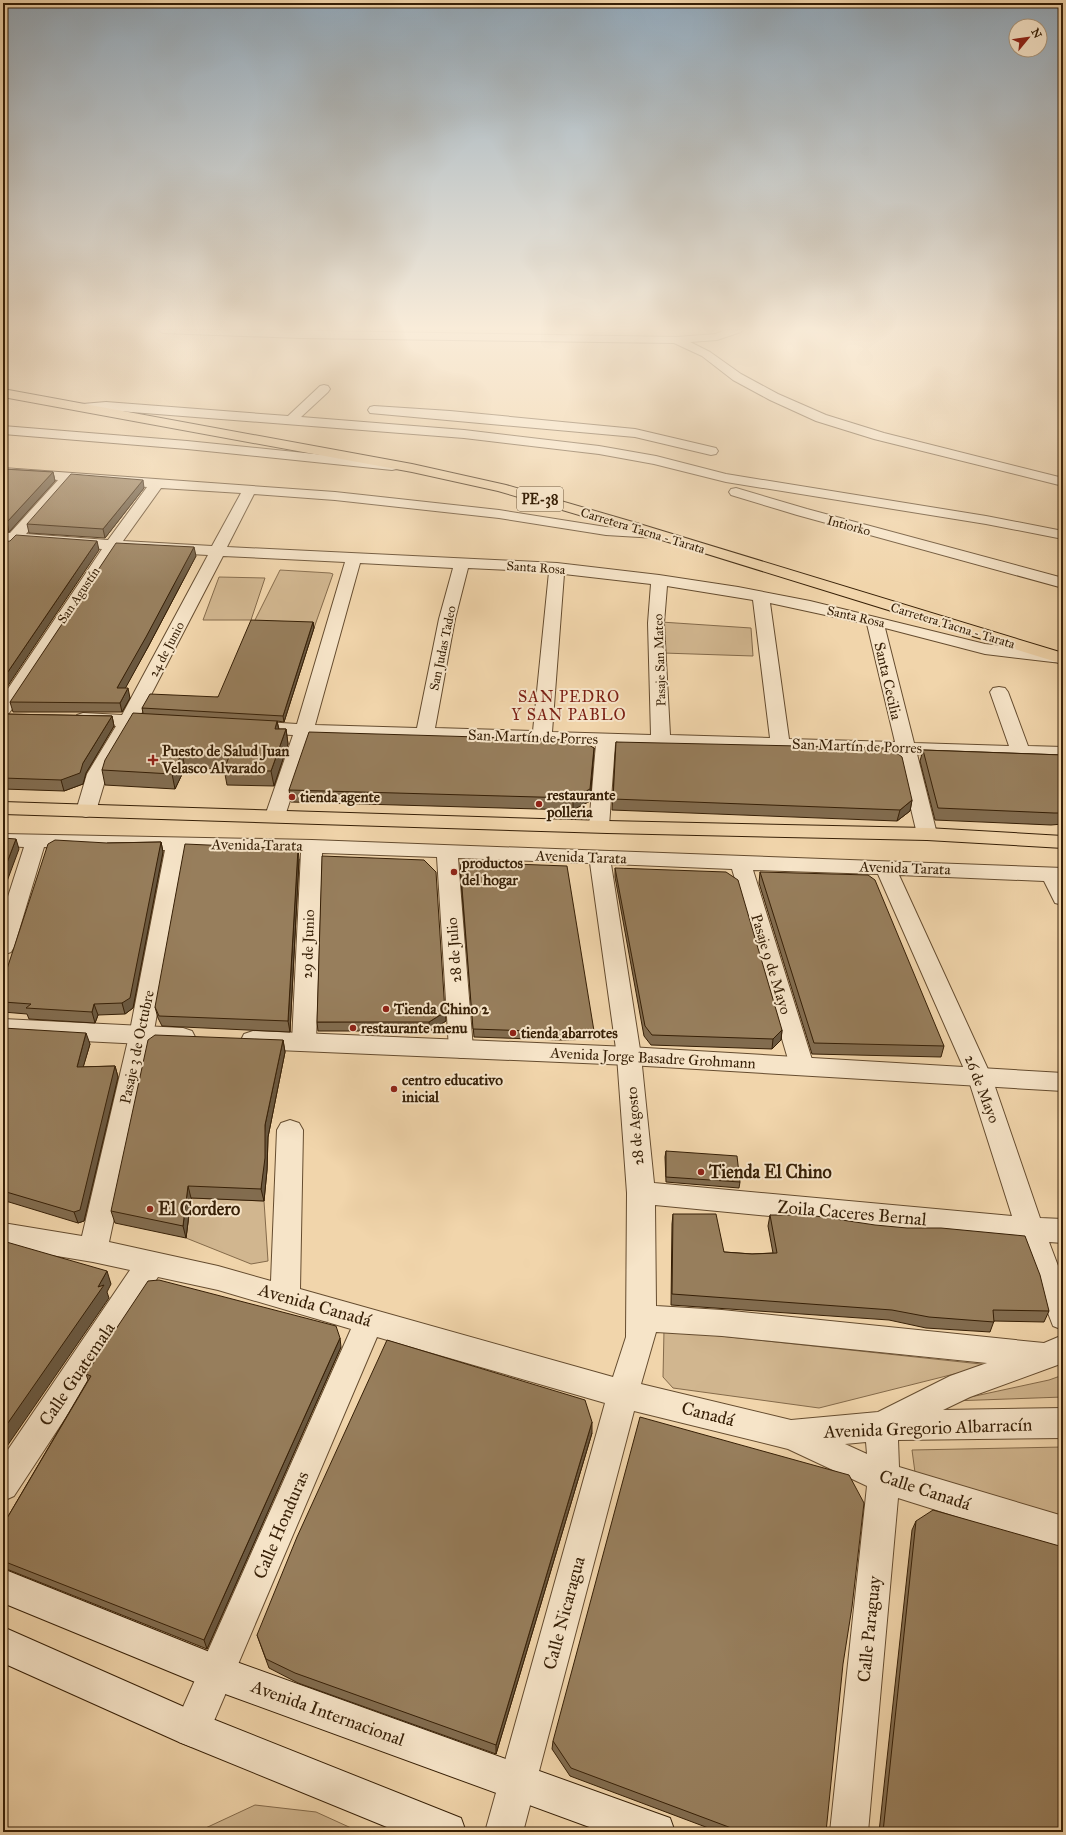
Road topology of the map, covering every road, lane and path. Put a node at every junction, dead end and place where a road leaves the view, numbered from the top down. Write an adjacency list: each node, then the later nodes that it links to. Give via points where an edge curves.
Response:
1 (132, 416): 12 (highway, Carretera Tacna - Tarata / PE-38)
2 (224, 416): 7 (street)
3 (296, 416): 7 (street)
4 (368, 416): 8 (street)
5 (457, 416): 10 (street, via 635,433)
6 (816, 416): 15 (street, via 879,436)
7 (290, 421): 8 (street)
8 (359, 426): 11 (street, via 464,434)
9 (3, 430): 12 (street, via 187,445)
10 (711, 451)
11 (639, 457): 19 (street, via 726,478); 28 (street, Intiorko, via 683,475 802,512)
12 (412, 468): 18 (highway, Carretera Tacna - Tarata / PE-38, via 501,488)
13 (3, 472): 14 (street)
14 (68, 477): 16 (street); 20 (street)
15 (1063, 482)
16 (157, 483): 17 (street); 21 (street, San Agustín)
17 (250, 489): 18 (street, via 499,514 606,531); 22 (street, 24 de Junio)
18 (656, 534): 31 (highway, Carretera Tacna - Tarata / PE-38)
19 (1063, 535)
20 (8, 537): 21 (street, Santa Rosa); 23 (street)
21 (113, 545): 22 (street, Santa Rosa); 33 (street, San Agustín)
22 (219, 551): 24 (street, Santa Rosa); 35 (street, 24 de Junio)
23 (3, 552)
24 (354, 557): 25 (street, Santa Rosa); 38 (street)
25 (462, 563): 26 (street, Santa Rosa); 39 (street, San Judas Tadeo, via 447,619)
26 (557, 568): 27 (street, Santa Rosa); 40 (street)
27 (658, 580): 29 (street, Santa Rosa); 42 (street, Pasaje San Mateo, via 656,623)
28 (1063, 583)
29 (761, 596): 30 (street, Santa Rosa); 43 (street)
30 (876, 621): 31 (street, Santa Rosa, via 985,649); 44 (street, Santa Cecilia)
31 (1062, 658)
32 (999, 692): 45 (street)
33 (8, 715)
34 (69, 719): 35 (street)
35 (129, 720): 36 (street); 48 (street, 24 de Junio, via 97,774)
36 (174, 723)
37 (236, 726): 38 (street, San Martín de Porres)
38 (304, 730): 39 (street, San Martín de Porres); 49 (street)
39 (425, 734): 40 (street, San Martín de Porres)
40 (542, 737): 41 (street, San Martín de Porres)
41 (606, 739): 42 (street, San Martín de Porres); 50 (street)
42 (661, 740): 43 (street, San Martín de Porres)
43 (780, 744): 44 (street, San Martín de Porres)
44 (904, 747): 45 (street, San Martín de Porres); 51 (street, Santa Cecilia)
45 (1020, 751): 46 (street, San Martín de Porres)
46 (1063, 753)
47 (3, 808): 48 (highway, Avenida Tarata)
48 (86, 811): 49 (highway, Avenida Tarata)
49 (276, 816): 50 (highway, Avenida Tarata)
50 (598, 826): 51 (highway, Avenida Tarata)
51 (927, 834): 54 (highway, Avenida Tarata)
52 (3, 840): 53 (street, Avenida Tarata)
53 (36, 841): 55 (street, Avenida Tarata); 63 (street)
54 (1063, 842)
55 (177, 844): 56 (street, Avenida Tarata); 65 (street, Pasaje 3 de Octubre)
56 (312, 846): 57 (street, Avenida Tarata); 68 (street, 29 de Junio)
57 (447, 851): 58 (street, Avenida Tarata); 69 (street, 28 de Julio)
58 (600, 858): 59 (street, Avenida Tarata); 70 (street, 28 de Agosto)
59 (740, 862): 60 (street, Avenida Tarata); 71 (street, Pasaje 9 de Mayo)
60 (885, 867): 61 (street, Avenida Tarata); 72 (street, 26 de Mayo)
61 (1057, 874): 62 (street)
62 (1063, 898)
63 (3, 947)
64 (3, 1028): 65 (street)
65 (141, 1036): 66 (street); 79 (street, Pasaje 3 de Octubre)
66 (203, 1038)
67 (234, 1039): 68 (street, Avenida Jorge Basadre Grohmann)
68 (304, 1042): 69 (street, Avenida Jorge Basadre Grohmann)
69 (461, 1048): 70 (street, Avenida Jorge Basadre Grohmann)
70 (629, 1056): 71 (street, Avenida Jorge Basadre Grohmann); 75 (street, 28 de Agosto)
71 (802, 1066): 72 (street, Avenida Jorge Basadre Grohmann)
72 (980, 1078): 73 (street, Avenida Jorge Basadre Grohmann); 76 (street, 26 de Mayo)
73 (1063, 1082)
74 (290, 1130): 81 (street)
75 (641, 1193): 76 (street, Zoila Caceres Bernal); 83 (street, 28 de Agosto)
76 (1030, 1229): 77 (street, Zoila Caceres Bernal); 82 (street, 26 de Mayo)
77 (1063, 1231)
78 (3, 1235): 79 (street, Avenida Canadá)
79 (93, 1250): 80 (street, Avenida Canadá)
80 (151, 1263): 81 (street, Avenida Canadá); 91 (street, Calle Guatemala)
81 (285, 1296): 84 (street, Avenida Canadá)
82 (1063, 1317)
83 (642, 1318): 85 (street); 86 (street, 28 de Agosto, via 641,1337)
84 (369, 1321): 86 (street, Avenida Canadá); 95 (street, Calle Honduras)
85 (1056, 1352): 88 (street, via 961,1386)
86 (623, 1394): 89 (street, Canadá); 97 (street, Calle Nicaragua)
87 (1063, 1423): 88 (street, Avenida Gregorio Albarracín)
88 (881, 1426): 89 (street, Avenida Gregorio Albarracín); 90 (street, Calle Paraguay)
89 (792, 1435): 90 (street, Calle Canadá)
90 (884, 1478): 92 (street, Calle Canadá); 101 (street, Calle Paraguay)
91 (3, 1485)
92 (1063, 1533)
93 (3, 1586): 95 (street, Avenida Internacional)
94 (3, 1645): 96 (street)
95 (217, 1673): 96 (street, Calle Honduras); 97 (street, Avenida Internacional)
96 (192, 1729): 98 (street)
97 (518, 1782): 99 (street, Calle Nicaragua); 100 (street, Avenida Internacional)
98 (447, 1832)
99 (504, 1832)
100 (656, 1832)
101 (849, 1832)

